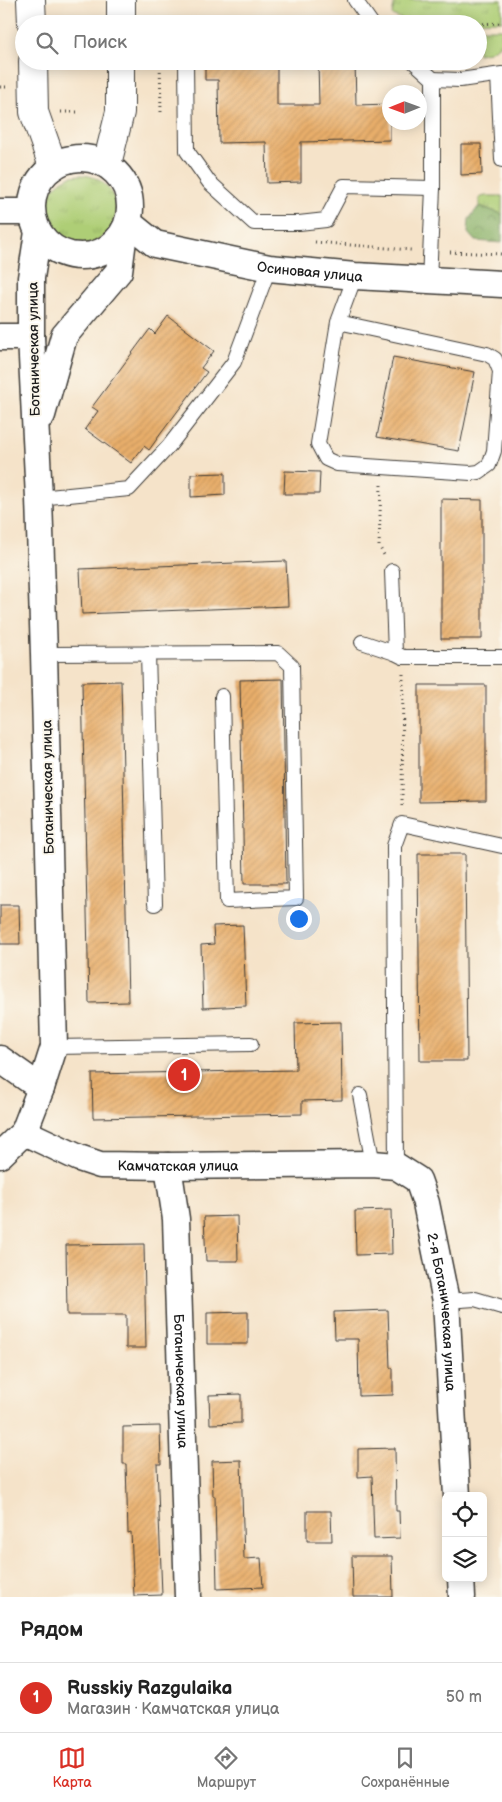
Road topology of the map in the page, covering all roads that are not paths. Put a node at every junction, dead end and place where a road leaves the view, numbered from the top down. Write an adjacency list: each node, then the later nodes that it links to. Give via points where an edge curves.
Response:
1 (31, 0): 4 (street)
2 (121, 0): 5 (street)
3 (355, 0): 6 (lane)
4 (32, 15)
5 (121, 15)
6 (366, 15)
7 (33, 70): 15 (street, via 34,112)
8 (120, 70): 14 (street, via 120,112)
9 (186, 70): 16 (lane, via 187,151 210,182 254,223 326,220 344,186)
10 (423, 70): 12 (lane)
11 (500, 74): 12 (lane, via 460,80); 13 (lane)
12 (433, 79): 16 (lane)
13 (502, 160)
14 (107, 164): 15 (street, via 74,158); 19 (street, via 116,171 127,190 130,200)
15 (53, 166): 18 (street, via 43,174 32,198)
16 (433, 188): 22 (lane)
17 (0, 212): 18 (street)
18 (35, 222): 19 (street, via 46,243 69,255 82,257 107,249); 26 (street, Ботаническая улица)
19 (127, 228): 20 (street, Осиновая улица, via 155,244); 27 (street, Ботаническая улица, via 119,271 64,336)
20 (269, 268): 21 (street, Осиновая улица); 28 (lane, via 234,362 169,446 129,489)
21 (355, 276): 22 (street, Осиновая улица); 24 (lane)
22 (430, 281): 23 (street, Осиновая улица)
23 (502, 284)
24 (338, 322): 24 (lane, via 318,444 326,460 337,464 471,474 489,466 494,451 500,371 495,360 487,354)
25 (0, 337): 26 (street)
26 (31, 337): 27 (street, Ботаническая улица)
27 (36, 437): 28 (street, Ботаническая улица)
28 (39, 498): 32 (street, Ботаническая улица)
29 (392, 571): 33 (lane)
30 (362, 642): 33 (lane)
31 (148, 653): 32 (lane); 35 (lane, via 278,652 292,666 296,898 227,901); 37 (lane)
32 (44, 654): 39 (street, Ботаническая улица)
33 (399, 655): 34 (lane)
34 (502, 657)
35 (222, 696)
36 (502, 846): 45 (lane, via 402,824 394,846)
37 (155, 904)
38 (251, 1044): 39 (lane)
39 (54, 1047): 41 (street, Ботаническая улица)
40 (0, 1059): 41 (street)
41 (41, 1088): 43 (street, Ботаническая улица)
42 (360, 1095): 45 (lane)
43 (24, 1132): 44 (street); 46 (street, Камчатская улица, via 100,1165)
44 (0, 1155)
45 (384, 1165): 46 (street, Камчатская улица); 47 (street, 2-я Ботаническая улица, via 418,1180 426,1203)
46 (168, 1166): 51 (street, Ботаническая улица, via 176,1219)
47 (446, 1300): 48 (lane, via 475,1299); 49 (street, 2-я Ботаническая улица)
48 (502, 1307)
49 (457, 1492)
50 (461, 1582): 52 (street)
51 (188, 1597)
52 (462, 1597)

